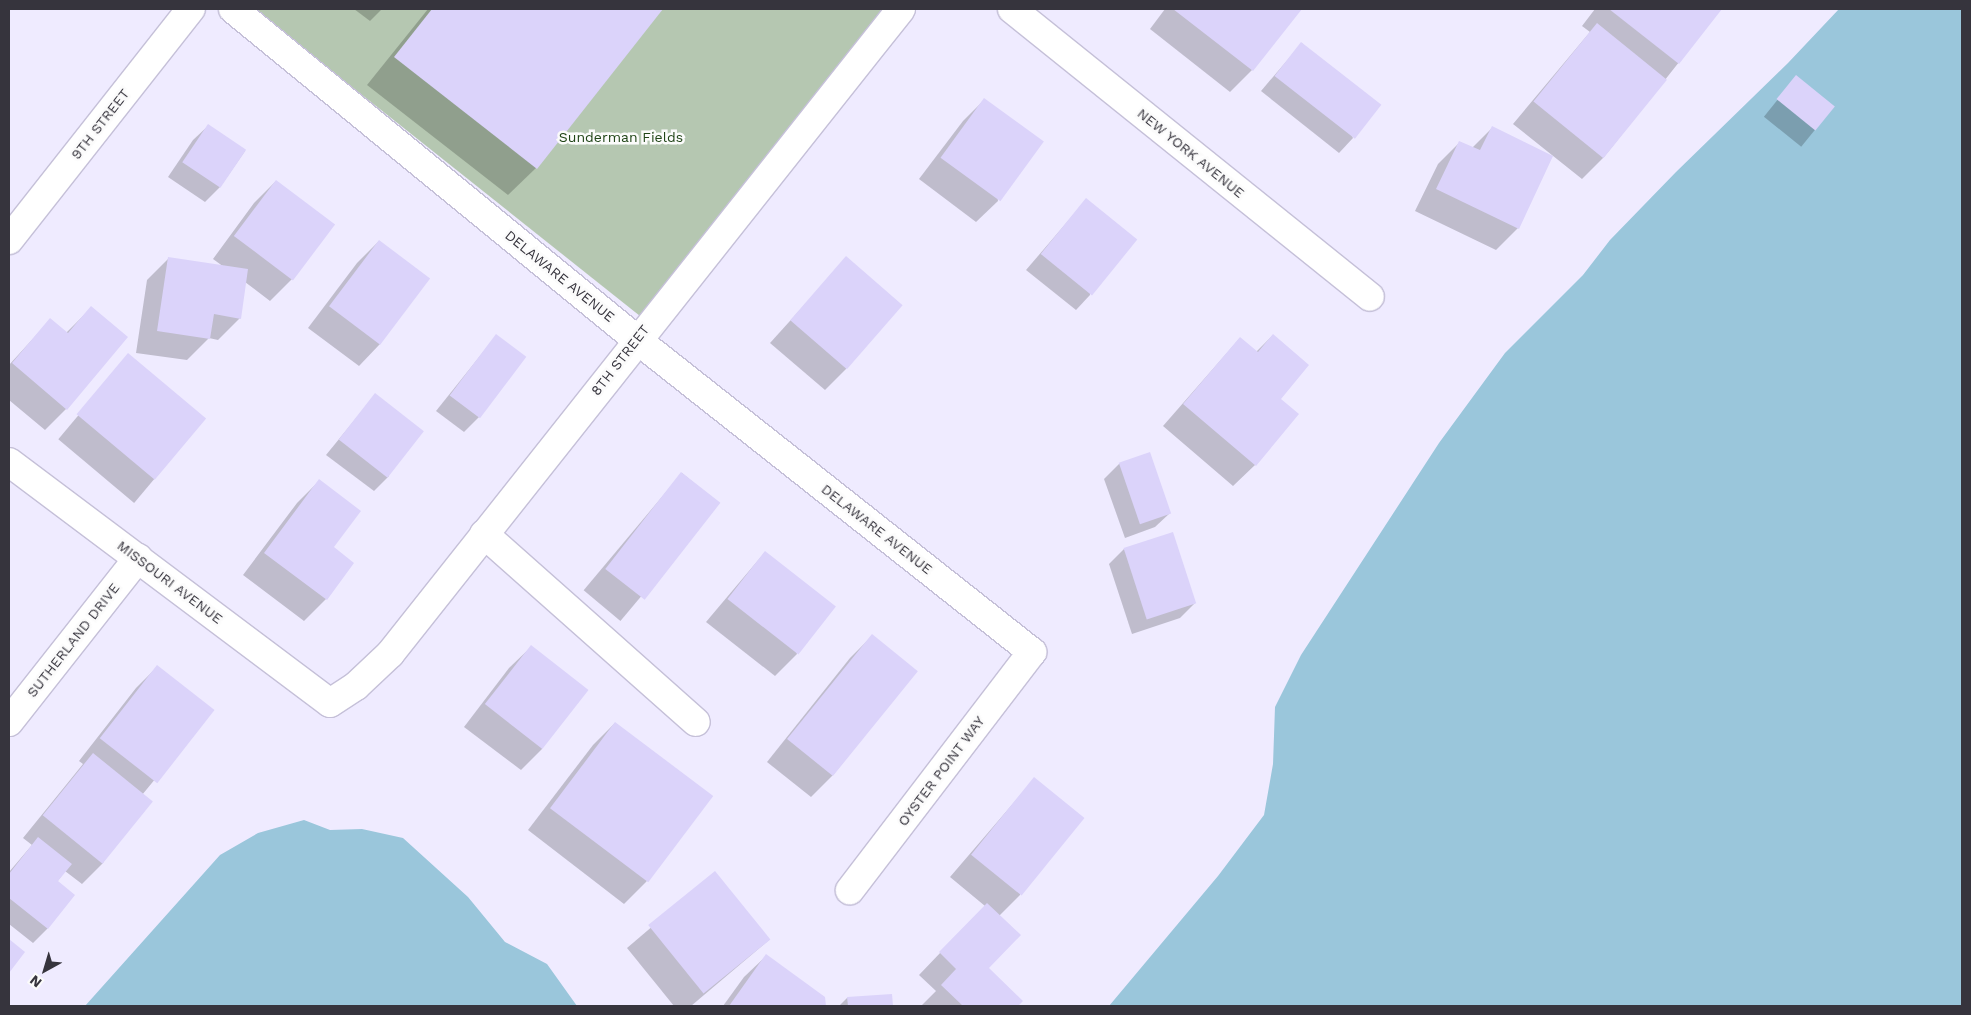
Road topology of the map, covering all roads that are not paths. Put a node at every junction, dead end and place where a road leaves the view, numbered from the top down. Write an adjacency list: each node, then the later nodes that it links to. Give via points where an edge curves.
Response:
1 (192, 9): 5 (street, 9TH STREET)
2 (233, 9): 7 (street, DELAWARE AVENUE)
3 (901, 9): 7 (street, 8TH STREET)
4 (1012, 9): 6 (street, NEW YORK AVENUE)
5 (9, 240)
6 (1370, 297)
7 (636, 339): 9 (street, 8TH STREET); 11 (street, DELAWARE AVENUE)
8 (9, 462): 10 (street, MISSOURI AVENUE)
9 (484, 534): 12 (street, 8TH STREET, via 390,654 356,686); 14 (street)
10 (138, 558): 12 (street, MISSOURI AVENUE); 13 (street, SUTHERLAND DRIVE)
11 (1032, 652): 15 (street, OYSTER POINT WAY)
12 (330, 703)
13 (9, 722)
14 (696, 722)
15 (850, 890)

